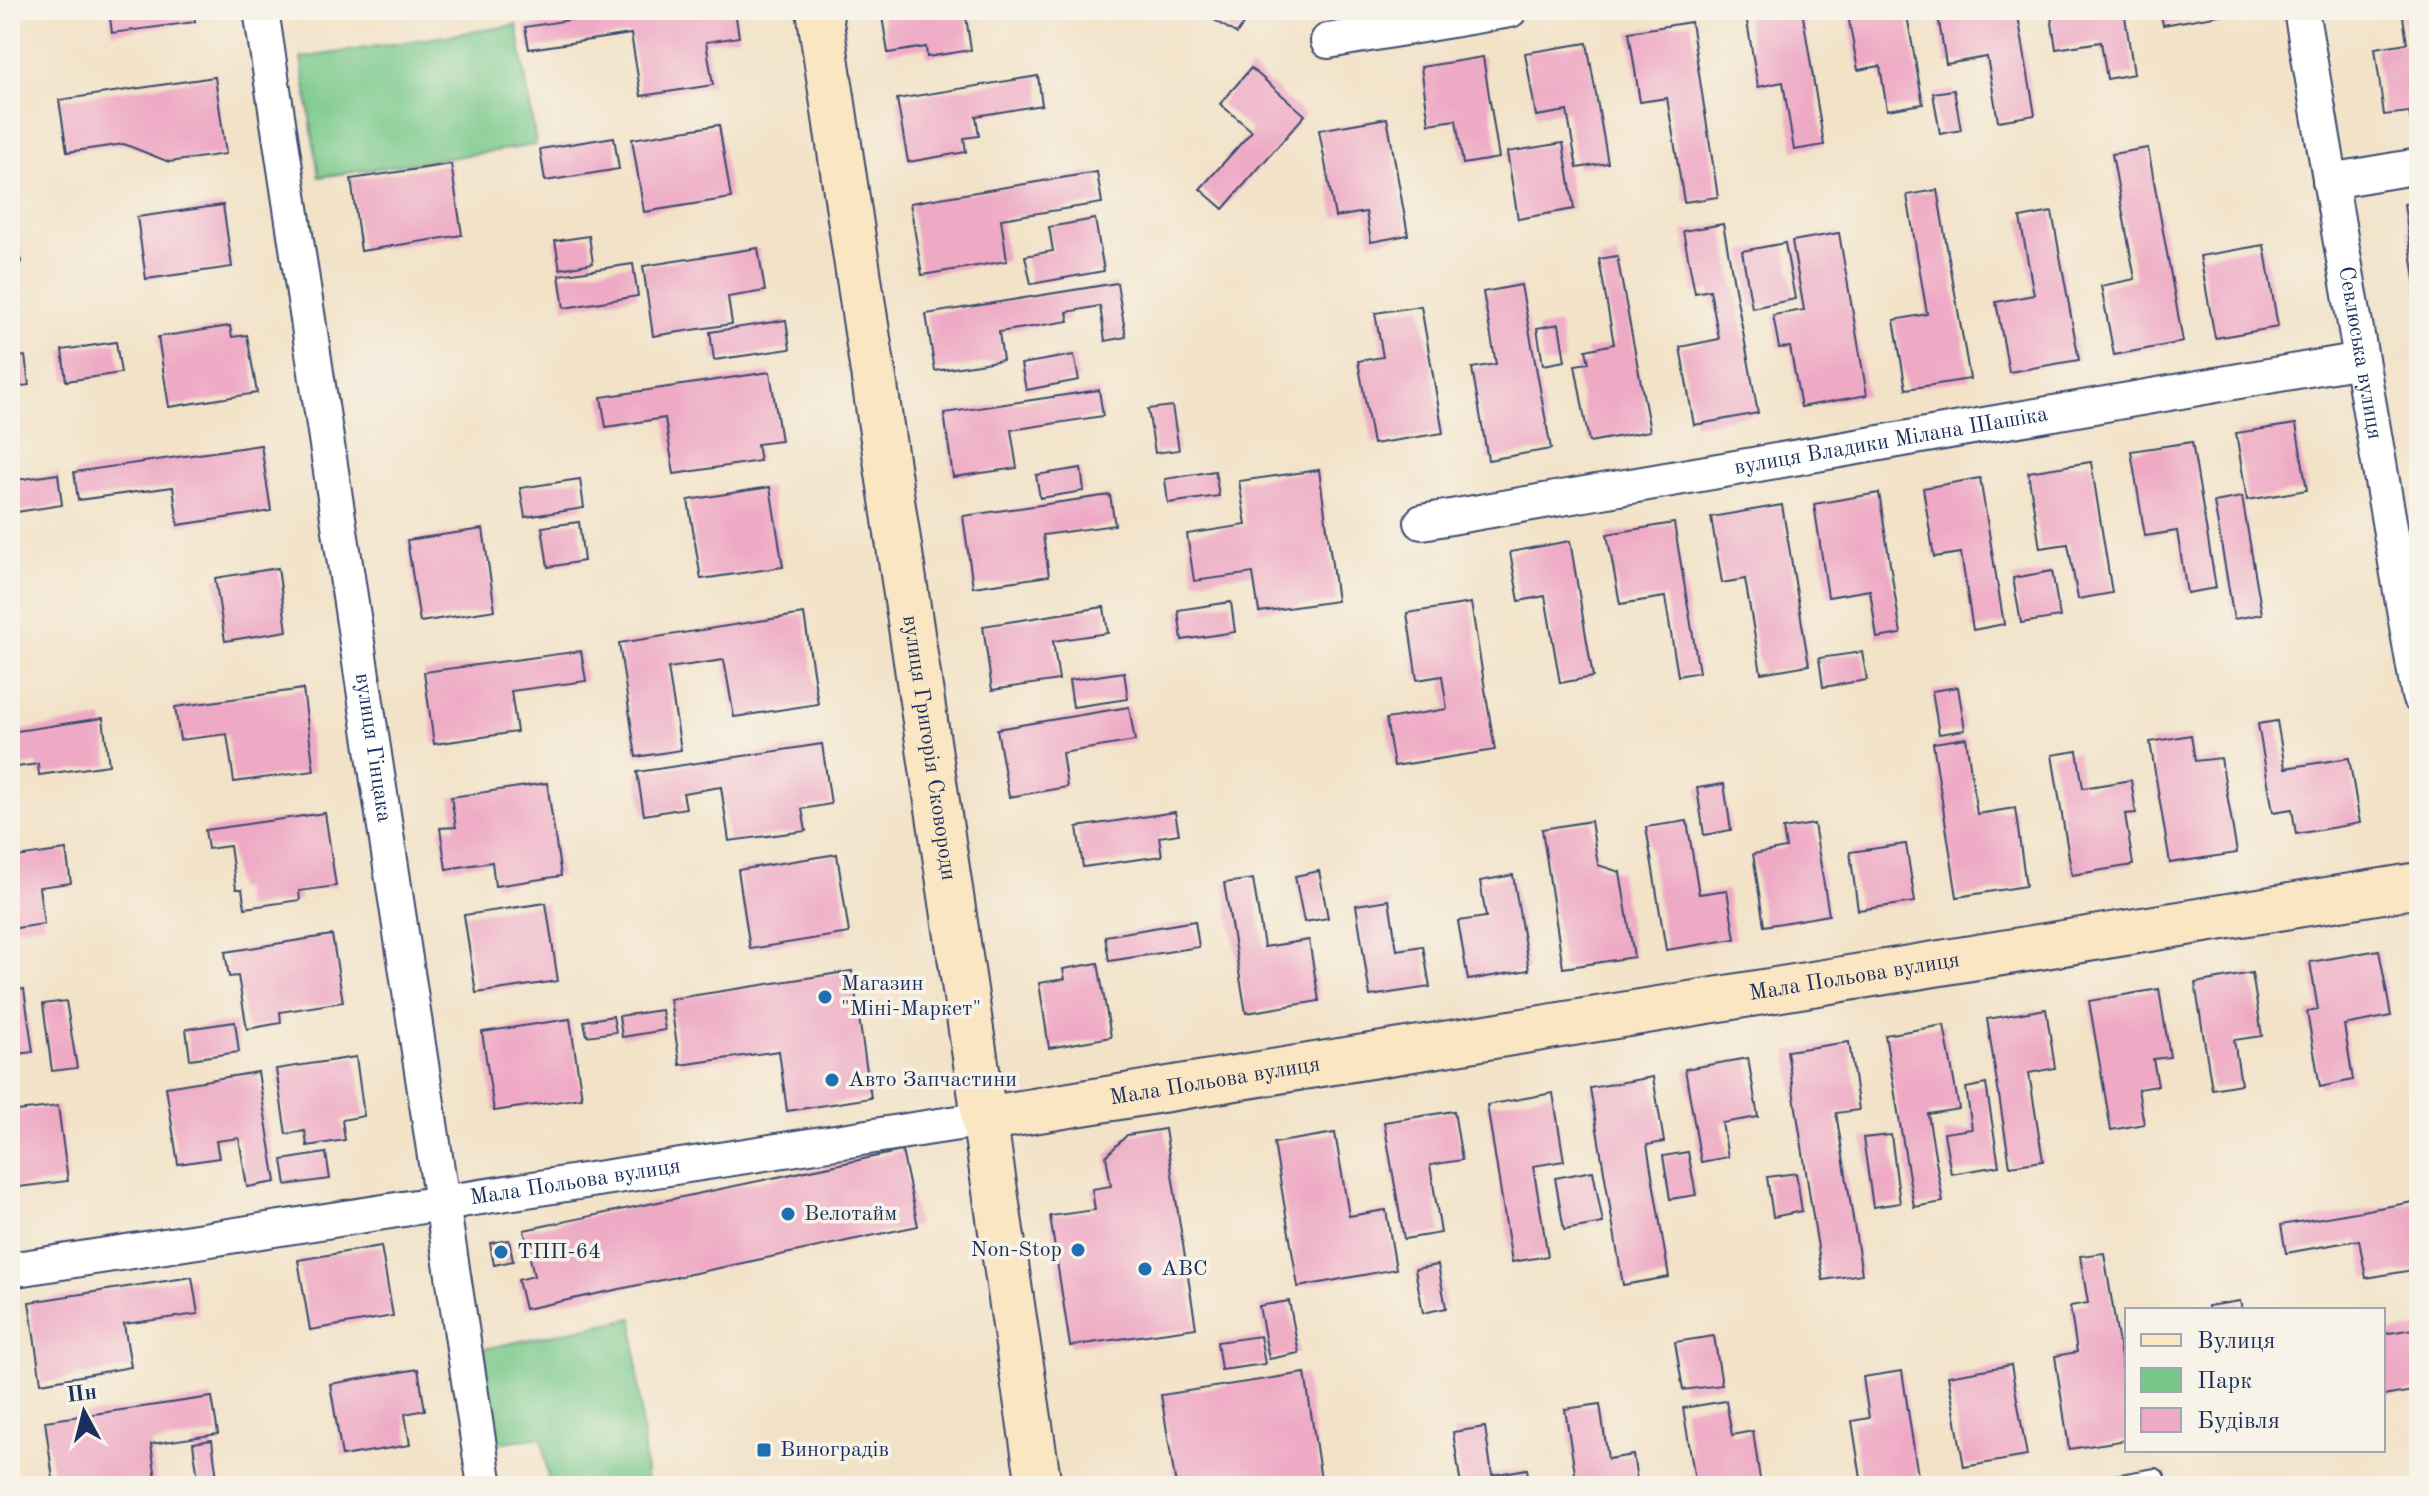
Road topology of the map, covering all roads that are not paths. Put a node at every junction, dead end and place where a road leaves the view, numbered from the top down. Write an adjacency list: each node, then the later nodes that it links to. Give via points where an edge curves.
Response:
1 (261, 10): 13 (street, вулиця Гінцака)
2 (819, 10): 12 (main road, вулиця Григорія Сковороди)
3 (1510, 10): 5 (street)
4 (2301, 10): 7 (street, Севлюська вулиця)
5 (1328, 41)
6 (2419, 166): 7 (street)
7 (2330, 181): 8 (street, Севлюська вулиця)
8 (2361, 360): 9 (street, вулиця Владики Мілана Шашіка); 10 (street, Севлюська вулиця)
9 (1422, 522)
10 (2419, 696)
11 (2419, 885): 12 (main road, Мала Польова вулиця)
12 (984, 1119): 13 (street, Мала Польова вулиця); 17 (main road, вулиця Григорія Сковороди)
13 (444, 1204): 14 (street, Мала Польова вулиця); 16 (street, вулиця Гінцака)
14 (10, 1270)
15 (2155, 1478): 18 (lane)
16 (485, 1486)
17 (1039, 1486)
18 (2109, 1486)

